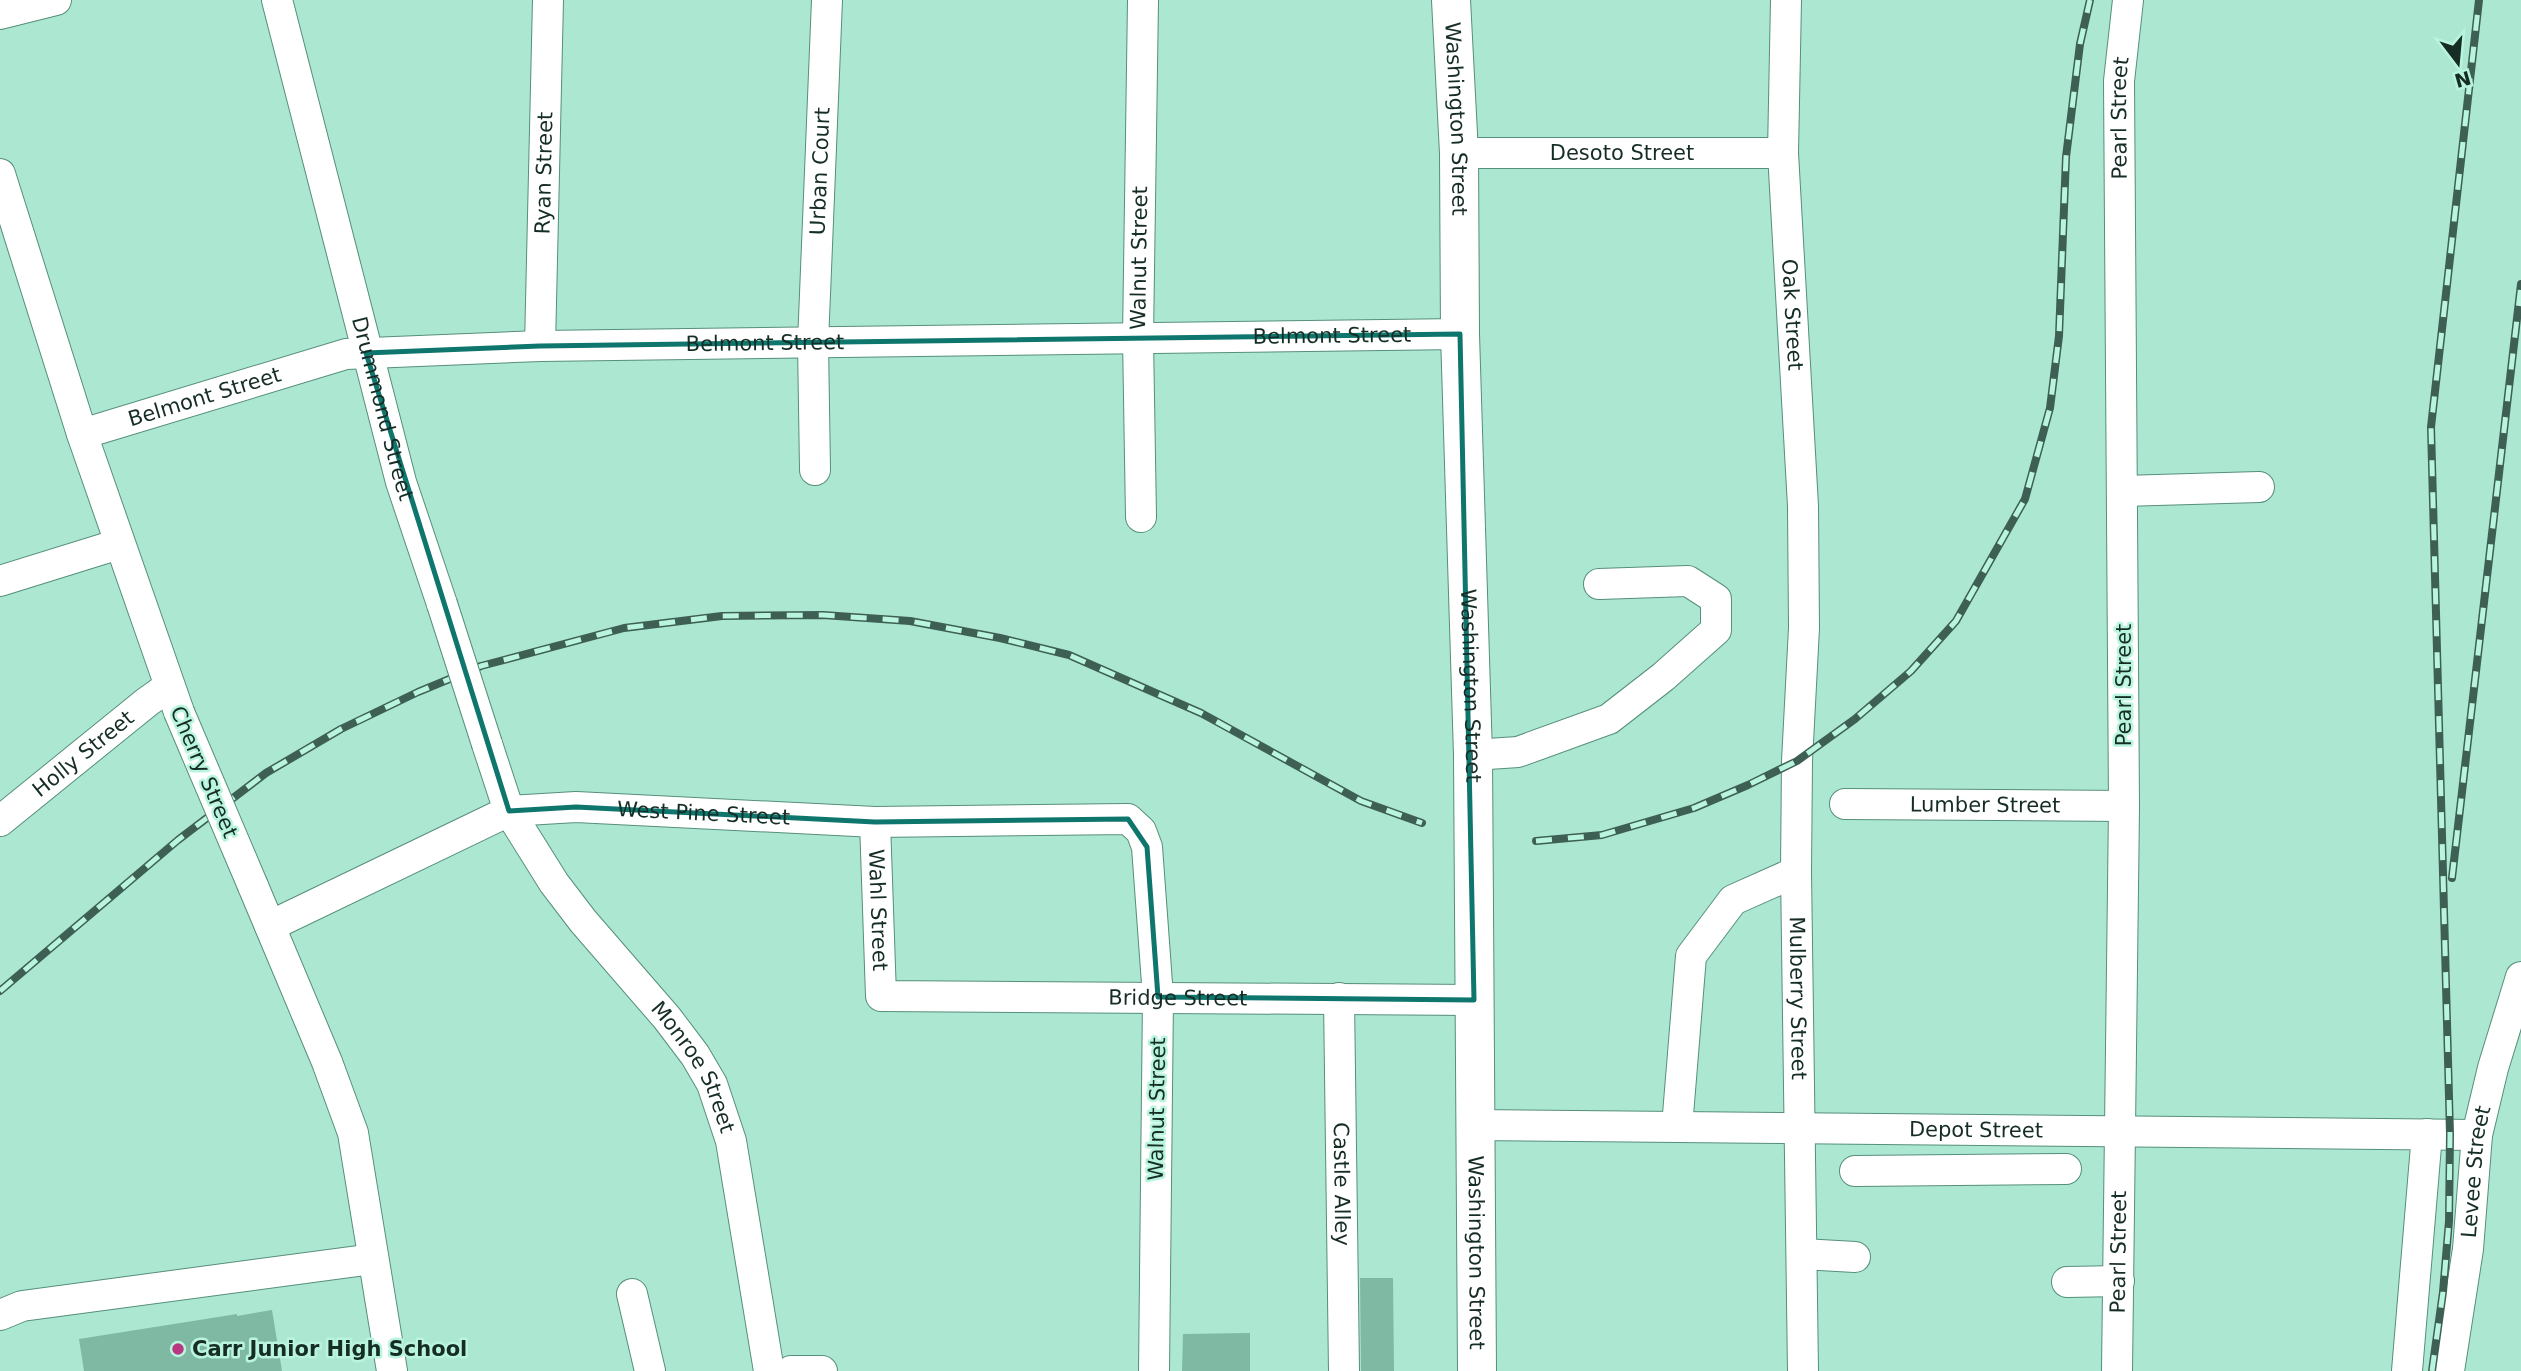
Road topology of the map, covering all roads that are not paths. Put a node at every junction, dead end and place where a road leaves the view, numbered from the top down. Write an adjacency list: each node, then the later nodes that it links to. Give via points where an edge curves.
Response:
1 (56, 0): 9 (street)
2 (277, 0): 17 (street, Drummond Street)
3 (548, 0): 16 (street, Ryan Street)
4 (828, 0): 15 (street, Urban Court)
5 (1143, 0): 14 (street, Walnut Street)
6 (1451, 0): 10 (main road, Washington Street)
7 (1786, 0): 11 (street, Oak Street)
8 (2128, 0): 21 (street, Pearl Street, via 2119,81)
9 (0, 14)
10 (1459, 153): 11 (street, Desoto Street); 13 (main road, Washington Street)
11 (1783, 153): 26 (street, Oak Street, via 1803,506)
12 (0, 174): 18 (street, Cherry Street)
13 (1460, 334): 14 (street, Belmont Street); 28 (main road, Washington Street)
14 (1138, 338): 15 (street, Belmont Street); 22 (street, Walnut Street)
15 (813, 343): 16 (street, Belmont Street); 19 (street, Urban Court)
16 (540, 346): 17 (street, Belmont Street)
17 (366, 353): 18 (street, Belmont Street, via 346,354); 31 (street, Drummond Street, bridge, via 401,482)
18 (82, 434): 23 (street, Cherry Street)
19 (815, 470)
20 (2259, 487): 21 (street)
21 (2123, 491): 30 (street, Pearl Street)
22 (1141, 517)
23 (119, 544): 24 (street); 27 (street, Cherry Street)
24 (0, 581)
25 (1599, 584): 28 (street, via 1688,581 1716,599 1716,630 1609,719 1518,752)
26 (1804, 628): 35 (street, Mulberry Street)
27 (173, 699): 32 (street, Holly Street, via 147,702); 36 (street, Cherry Street, bridge)
28 (1473, 755): 41 (main road, Washington Street)
29 (1845, 804): 30 (street, Lumber Street)
30 (2124, 806): 45 (street, Pearl Street)
31 (509, 811): 33 (street, West Pine Street, via 576,807); 36 (street, West Pine Street); 59 (street, Monroe Street, via 554,883 667,1018 712,1084 731,1141)
32 (0, 821)
33 (875, 822): 34 (street, West Pine Street, via 1128,818 1141,831); 38 (street, Wahl Street)
34 (1147, 847): 39 (street, Walnut Street)
35 (1796, 872): 43 (street, via 1732,900 1691,956); 44 (street, Mulberry Street)
36 (270, 926): 52 (street, Cherry Street, via 352,1133)
37 (2521, 977): 47 (street, Levee Street)
38 (881, 996): 39 (street, Bridge Street)
39 (1158, 997): 40 (street, Bridge Street); 62 (street, Walnut Street)
40 (1339, 998): 41 (street, Bridge Street); 63 (street, Castle Alley)
41 (1474, 1000): 42 (main road, Washington Street)
42 (1475, 1125): 43 (street, Depot Street); 64 (main road, Washington Street)
43 (1677, 1127): 44 (street, Depot Street)
44 (1801, 1128): 45 (street, Depot Street); 50 (street, Mulberry Street)
45 (2122, 1131): 46 (street, Depot Street); 53 (street, Pearl Street)
46 (2427, 1134): 47 (street, Depot Street); 67 (street)
47 (2477, 1135): 68 (street, Levee Street, via 2468,1249)
48 (2066, 1169): 49 (street)
49 (1855, 1171)
50 (1801, 1254): 51 (street); 65 (street, Mulberry Street)
51 (1855, 1257)
52 (373, 1259): 56 (street, via 22,1306); 57 (street, Cherry Street)
53 (2119, 1281): 54 (street); 66 (street, Pearl Street)
54 (2067, 1282)
55 (632, 1294): 58 (street)
56 (0, 1315)
57 (392, 1371)
58 (650, 1371)
59 (769, 1371)
60 (791, 1371): 61 (street)
61 (822, 1371)
62 (1154, 1371)
63 (1344, 1371)
64 (1477, 1371)
65 (1803, 1371)
66 (2117, 1371)
67 (2407, 1371)
68 (2449, 1371)

